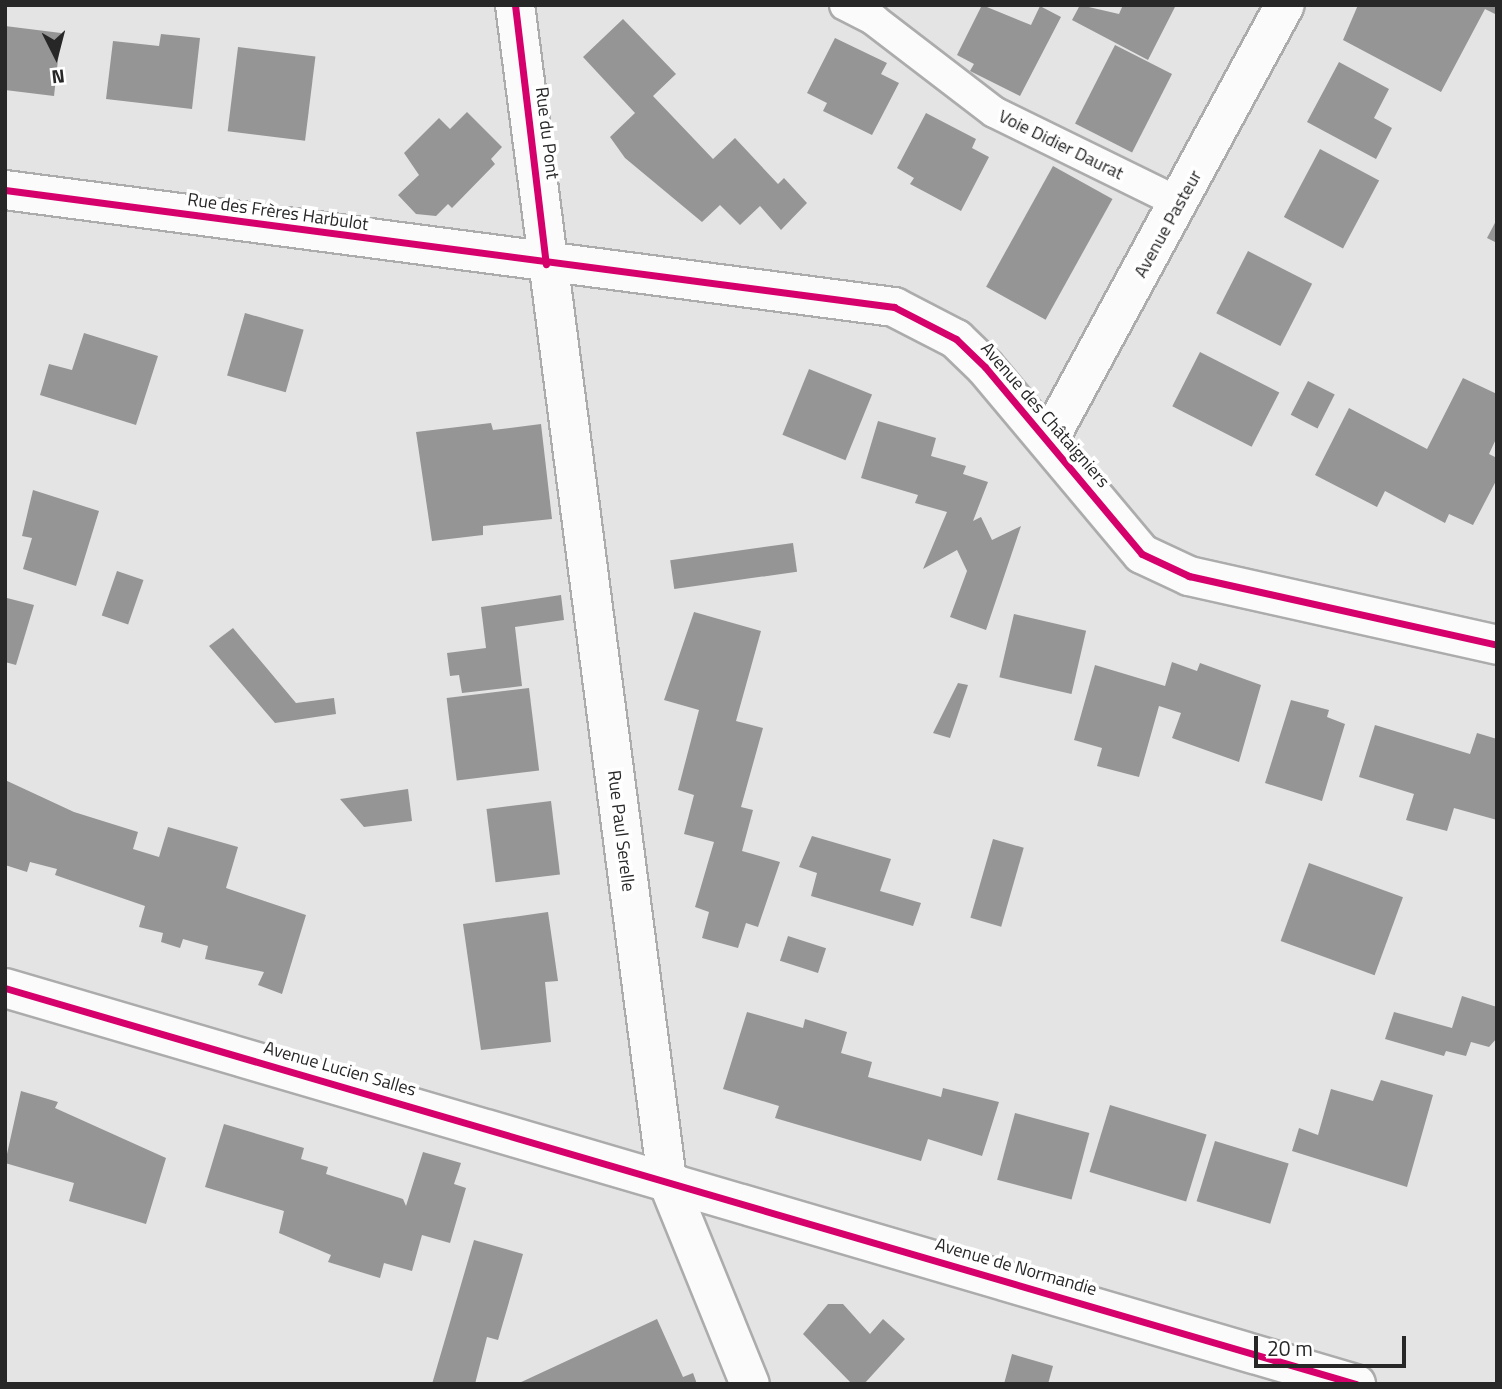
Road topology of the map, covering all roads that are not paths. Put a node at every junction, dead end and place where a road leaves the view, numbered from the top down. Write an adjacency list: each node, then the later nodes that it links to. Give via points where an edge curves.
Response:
1 (515, 5): 6 (street, Rue du Pont)
2 (845, 5): 5 (lane, Voie Didier Daurat, via 874,20 994,112)
3 (1285, 5): 5 (street, Avenue Pasteur)
4 (5, 190): 6 (street, Rue des Frères Harbulot)
5 (1180, 203): 7 (street, Avenue Pasteur)
6 (546, 264): 7 (street, Avenue des Châtaigniers, via 894,307 956,339); 10 (street, Rue Paul Serelle)
7 (1048, 440): 8 (street, Avenue des Châtaigniers, via 1142,554 1189,576)
8 (1497, 645)
9 (5, 988): 10 (street, Avenue Lucien Salles)
10 (667, 1180): 11 (street, Rue Paul Serelle); 12 (street, Avenue de Normandie)
11 (750, 1384)
12 (1356, 1384)

